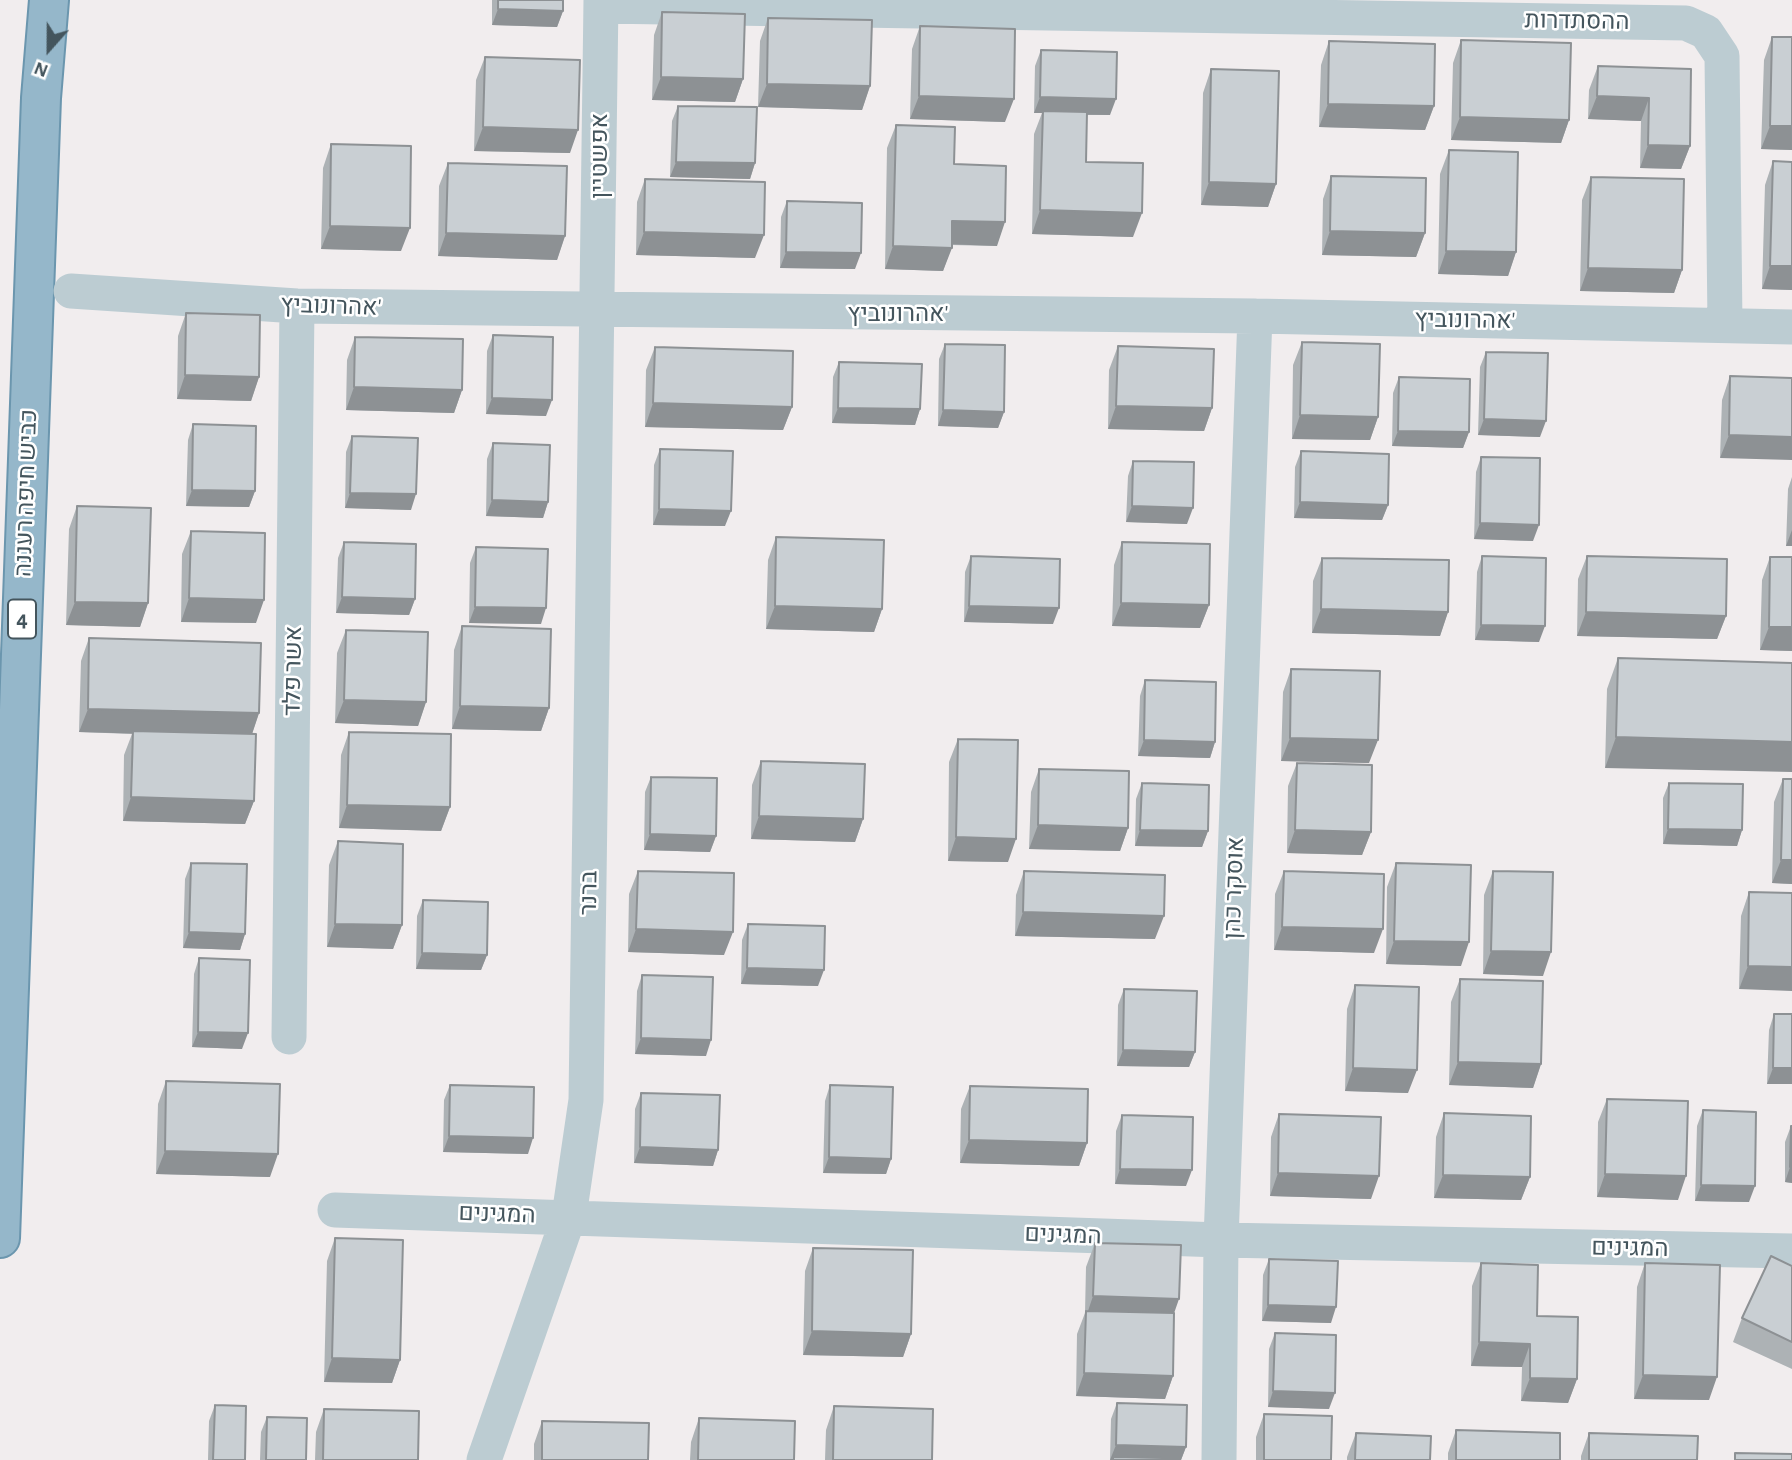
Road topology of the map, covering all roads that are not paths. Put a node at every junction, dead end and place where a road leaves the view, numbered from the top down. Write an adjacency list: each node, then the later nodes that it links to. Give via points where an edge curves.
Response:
1 (49, 0): 12 (highway, כביש חיפה רעננה / 4, via 41,98)
2 (601, 3): 5 (street, אפשטיין); 7 (street, ההסתדרות, via 1686,23 1706,32 1722,56)
3 (71, 290): 4 (street, אהרונוביץ')
4 (297, 306): 5 (street, אהרונוביץ'); 9 (street, אשר פלד)
5 (599, 311): 6 (street, אהרונוביץ'); 11 (street, ברנר, via 586,1100)
6 (1255, 316): 7 (street, אהרונוביץ'); 13 (street, אוסקר כהן)
7 (1725, 325): 8 (street, אהרונוביץ')
8 (1792, 327)
9 (289, 1037)
10 (335, 1210): 11 (street, המגינים)
11 (569, 1216): 13 (street, המגינים); 15 (street, ברנר)
12 (0, 1238)
13 (1221, 1240): 14 (street, המגינים); 16 (street, אוסקר כהן)
14 (1792, 1251)
15 (484, 1460)
16 (1219, 1460)

